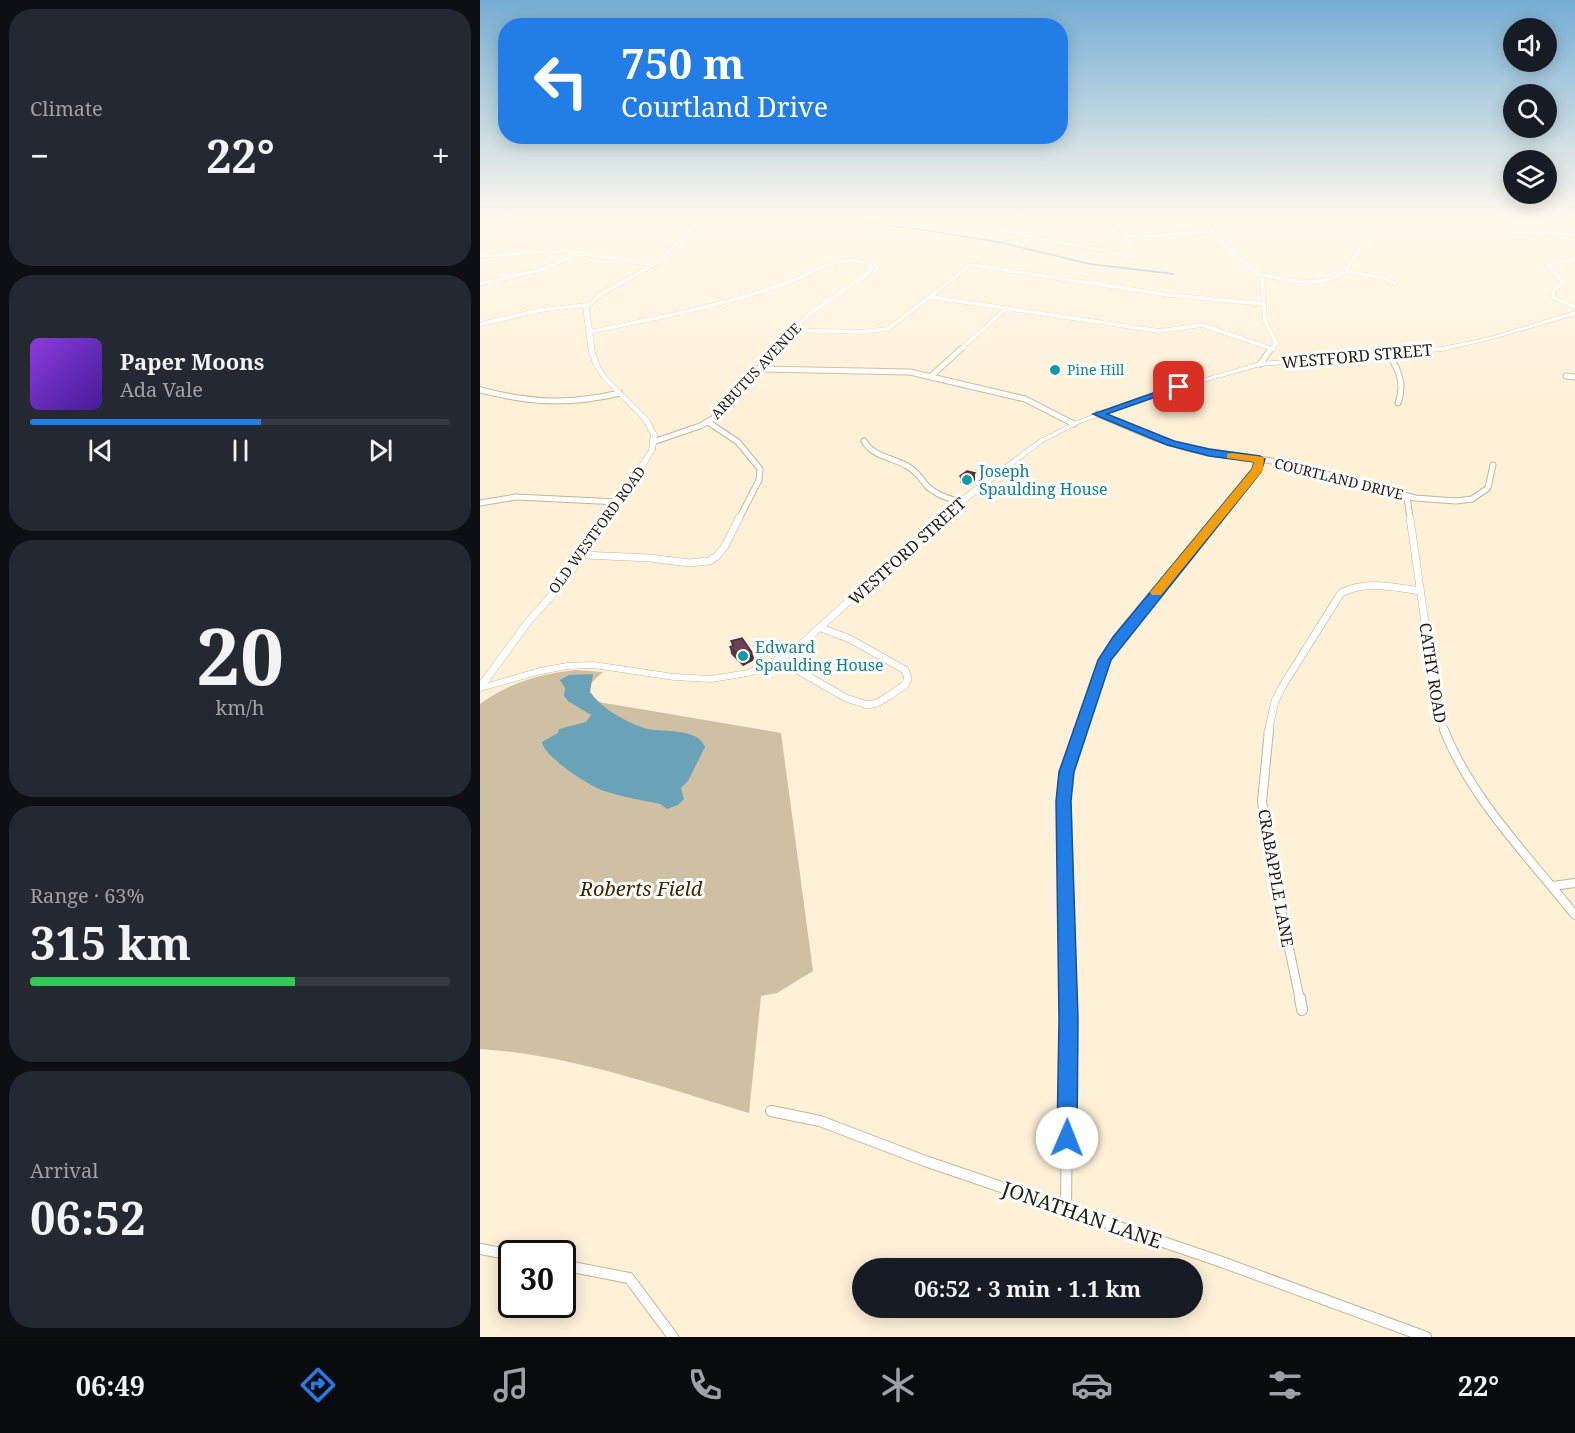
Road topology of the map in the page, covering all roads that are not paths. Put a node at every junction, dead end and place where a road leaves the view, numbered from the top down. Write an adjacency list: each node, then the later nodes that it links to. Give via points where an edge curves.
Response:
1 (500, 279): 11 (street)
2 (628, 279): 14 (main road)
3 (796, 279): 20 (street, ARBUTUS AVENUE, via 756,293)
4 (859, 279): 19 (street, ARBUTUS AVENUE, via 813,310)
5 (953, 279): 12 (street)
6 (1066, 279): 13 (street)
7 (1262, 279): 13 (street)
8 (1387, 279): 10 (street)
9 (1560, 279): 15 (street, via 1563,282 1553,292 1554,298)
10 (1395, 283)
11 (480, 284)
12 (931, 297): 16 (street); 19 (street, via 884,330)
13 (1264, 304): 21 (street, via 1265,321 1276,343)
14 (587, 306): 18 (street, via 541,310); 20 (main road)
15 (1575, 307)
16 (1007, 308): 21 (street, via 1159,332 1203,325); 25 (street)
17 (1575, 313): 22 (main road, WESTFORD STREET, via 1466,344)
18 (480, 324)
19 (794, 330): 24 (street, ARBUTUS AVENUE)
20 (589, 332): 29 (main road, via 597,366)
21 (1273, 349): 23 (street)
22 (1388, 353): 23 (main road, WESTFORD STREET); 30 (street, via 1400,369)
23 (1260, 364): 31 (main road, WESTFORD STREET)
24 (758, 369): 25 (street, via 895,370); 32 (street, ARBUTUS AVENUE)
25 (931, 376): 33 (street, via 1025,399)
26 (1566, 376): 27 (street)
27 (1575, 377)
28 (480, 390): 29 (street, via 542,404)
29 (620, 393): 35 (main road, via 646,419)
30 (1398, 403)
31 (1098, 414): 33 (main road, WESTFORD STREET); 36 (street, COURTLAND DRIVE, via 1171,443)
32 (708, 422): 35 (street, ARBUTUS AVENUE); 42 (street, via 722,428 760,469 753,492 717,556 689,563)
33 (1074, 424): 40 (main road, WESTFORD STREET, via 1041,441)
34 (864, 441): 40 (street, via 868,450 906,465 939,495)
35 (653, 442): 39 (main road, OLD WESTFORD ROAD, via 645,463)
36 (1260, 459): 38 (street, COURTLAND DRIVE, via 1313,469); 52 (street, via 1257,470 1104,660 1066,772)
37 (1493, 465): 38 (street, COURTLAND DRIVE, via 1488,488 1472,499 1444,501)
38 (1407, 496): 43 (street, CATHY ROAD)
39 (619, 502): 41 (street, via 516,497); 42 (main road, OLD WESTFORD ROAD)
40 (960, 502): 44 (main road, WESTFORD STREET)
41 (480, 503)
42 (583, 555): 46 (main road, OLD WESTFORD ROAD, via 499,658)
43 (1420, 591): 48 (street, CATHY ROAD, via 1444,735 1489,806); 50 (street, CRABAPPLE LANE, via 1362,586 1341,593 1275,701 1262,802)
44 (821, 628): 45 (main road, WESTFORD STREET); 45 (street, via 850,639 905,670 905,685 867,705 846,698)
45 (778, 659): 46 (main road, WESTFORD STREET, via 750,673 712,679 594,665 567,666)
46 (480, 688)
47 (1575, 883): 48 (street)
48 (1553, 886): 49 (street, CATHY ROAD)
49 (1575, 915)
50 (1302, 1010)
51 (771, 1111): 52 (street, JONATHAN LANE, via 820,1121)
52 (1066, 1209): 57 (street, JONATHAN LANE)
53 (480, 1249): 54 (street)
54 (498, 1252)
55 (576, 1268): 56 (street, via 629,1278)
56 (673, 1337)
57 (1426, 1337)

